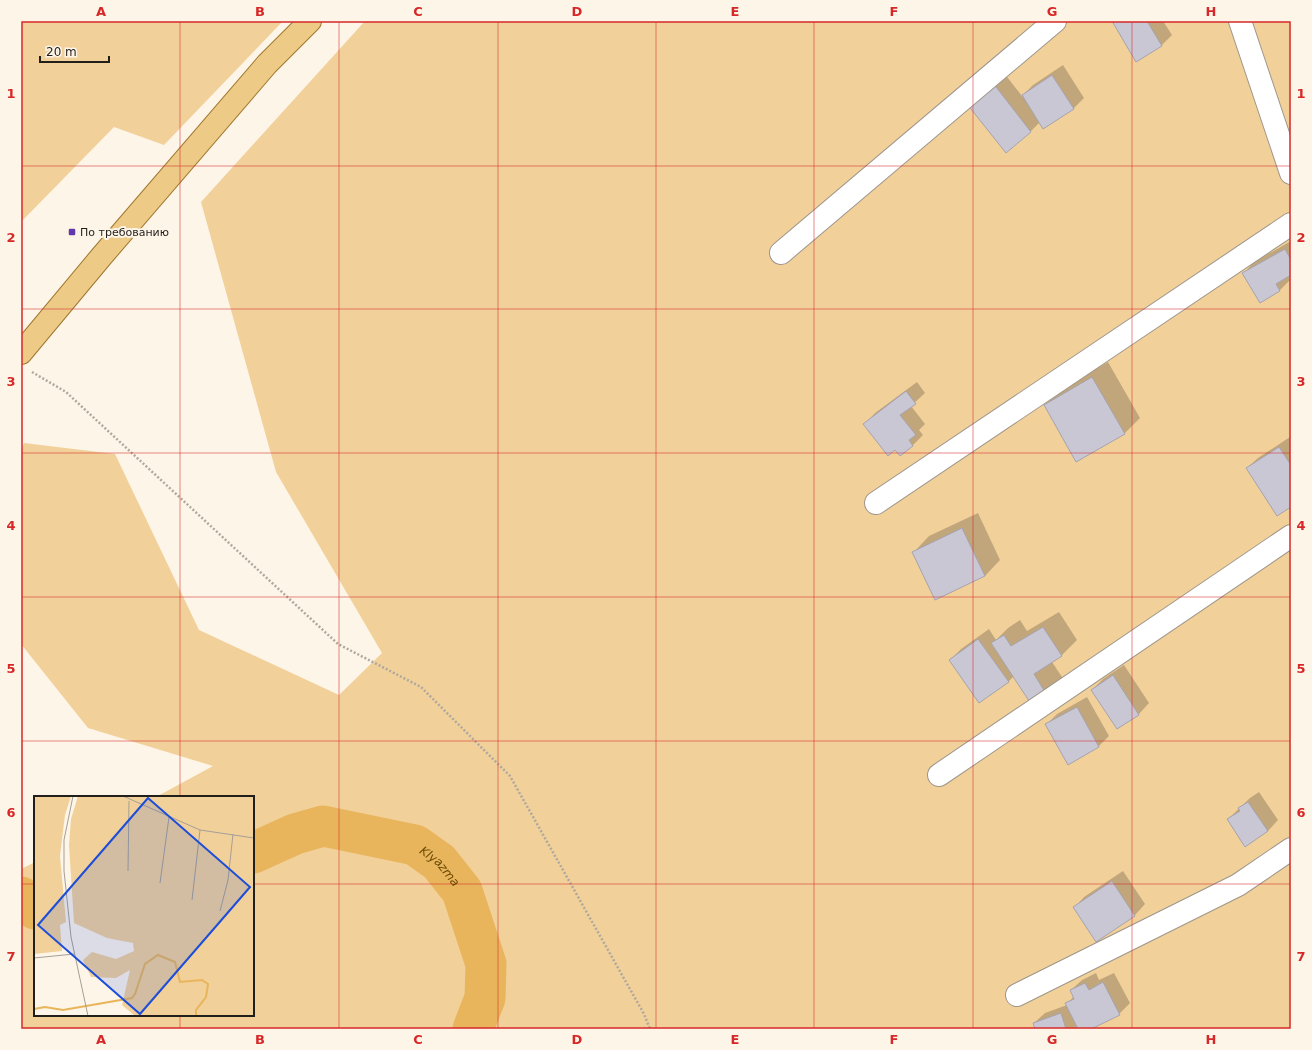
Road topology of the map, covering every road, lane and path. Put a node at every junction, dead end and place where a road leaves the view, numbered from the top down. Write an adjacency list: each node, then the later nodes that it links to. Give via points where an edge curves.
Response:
1 (310, 21): 7 (main road, via 267,64 100,257)
2 (1055, 21): 6 (lane)
3 (1240, 21): 4 (lane)
4 (1291, 172)
5 (1291, 224): 8 (lane)
6 (781, 253)
7 (24, 362): 13 (path, via 66,392 338,644 421,687 510,776 644,1014)
8 (876, 503)
9 (1291, 536): 10 (lane)
10 (939, 775)
11 (1291, 849): 12 (lane, via 1238,885)
12 (1017, 995)
13 (650, 1029)

